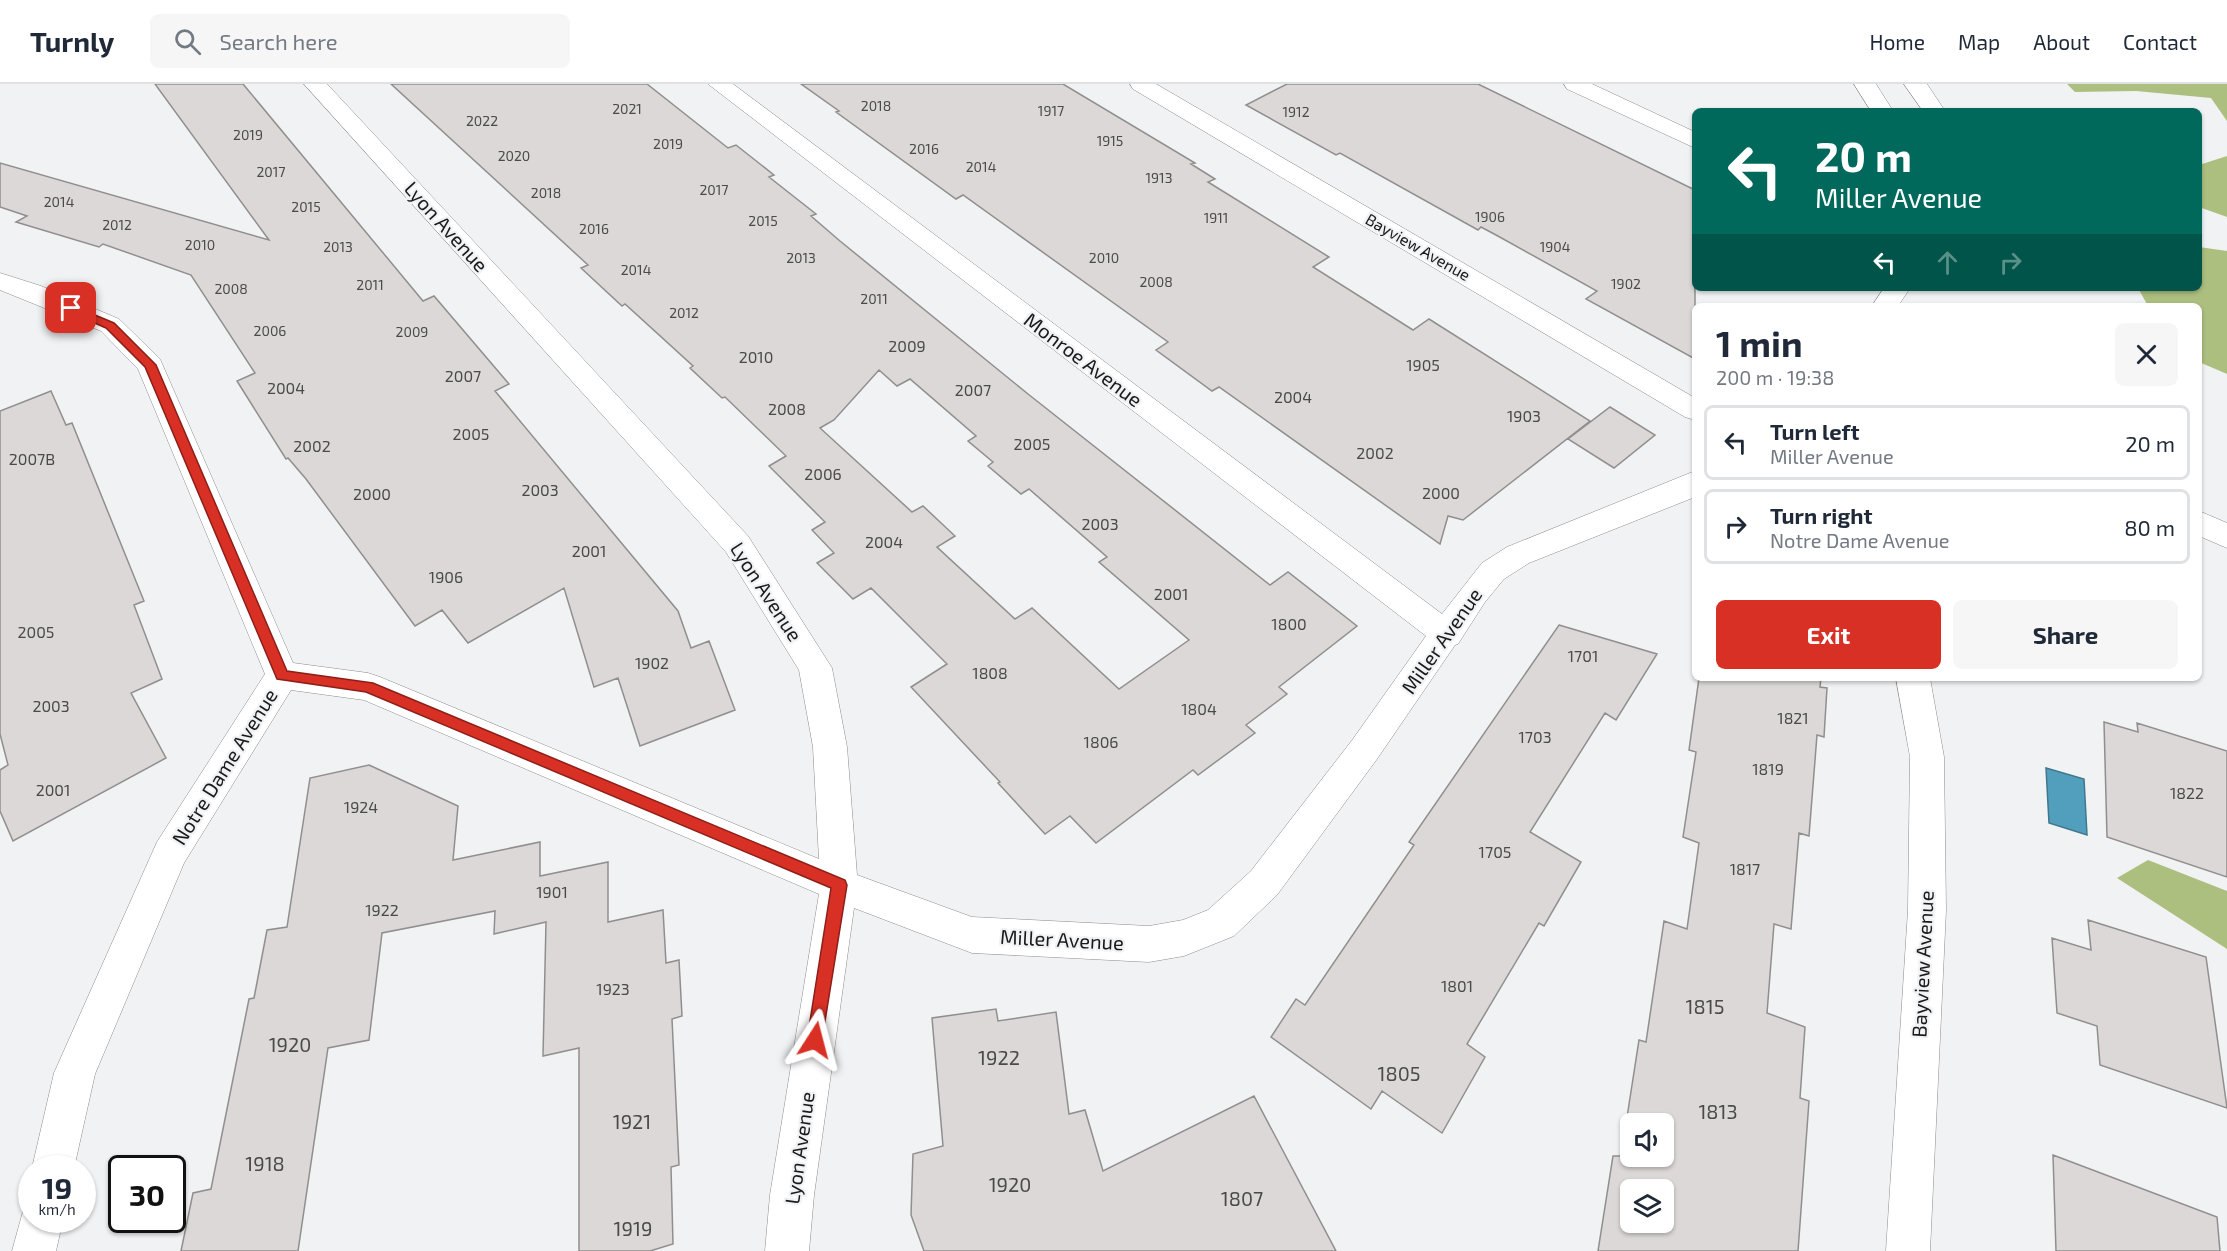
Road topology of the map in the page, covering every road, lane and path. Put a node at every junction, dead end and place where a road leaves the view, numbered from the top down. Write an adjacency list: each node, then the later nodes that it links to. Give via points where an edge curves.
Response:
1 (315, 84): 18 (street, Lyon Avenue, via 737,544 815,668 830,747)
2 (719, 84): 15 (street, Monroe Avenue)
3 (1141, 84): 11 (street, Bayview Avenue)
4 (1575, 84): 9 (street)
5 (1865, 84): 7 (street)
6 (1915, 84): 8 (street)
7 (1881, 108)
8 (1932, 108)
9 (1692, 140)
10 (0, 281): 16 (street, Notre Dame Avenue, via 110,325 150,365)
11 (1692, 408)
12 (1692, 485): 15 (street, Miller Avenue, via 1518,555 1493,572)
13 (2202, 524): 14 (street)
14 (2227, 537)
15 (1447, 635): 18 (street, Miller Avenue, via 1264,883 1221,923 1184,938 1149,944 972,935)
16 (282, 675): 18 (street, Miller Avenue, via 368,687); 19 (street, Notre Dame Avenue, via 170,854 75,1073)
17 (1914, 681): 23 (street, Bayview Avenue, via 1927,758 1927,910)
18 (839, 885): 22 (street, Lyon Avenue, via 792,1195)
19 (56, 1155)
20 (38, 1233): 21 (street)
21 (34, 1251)
22 (788, 1251)
23 (1908, 1251)

